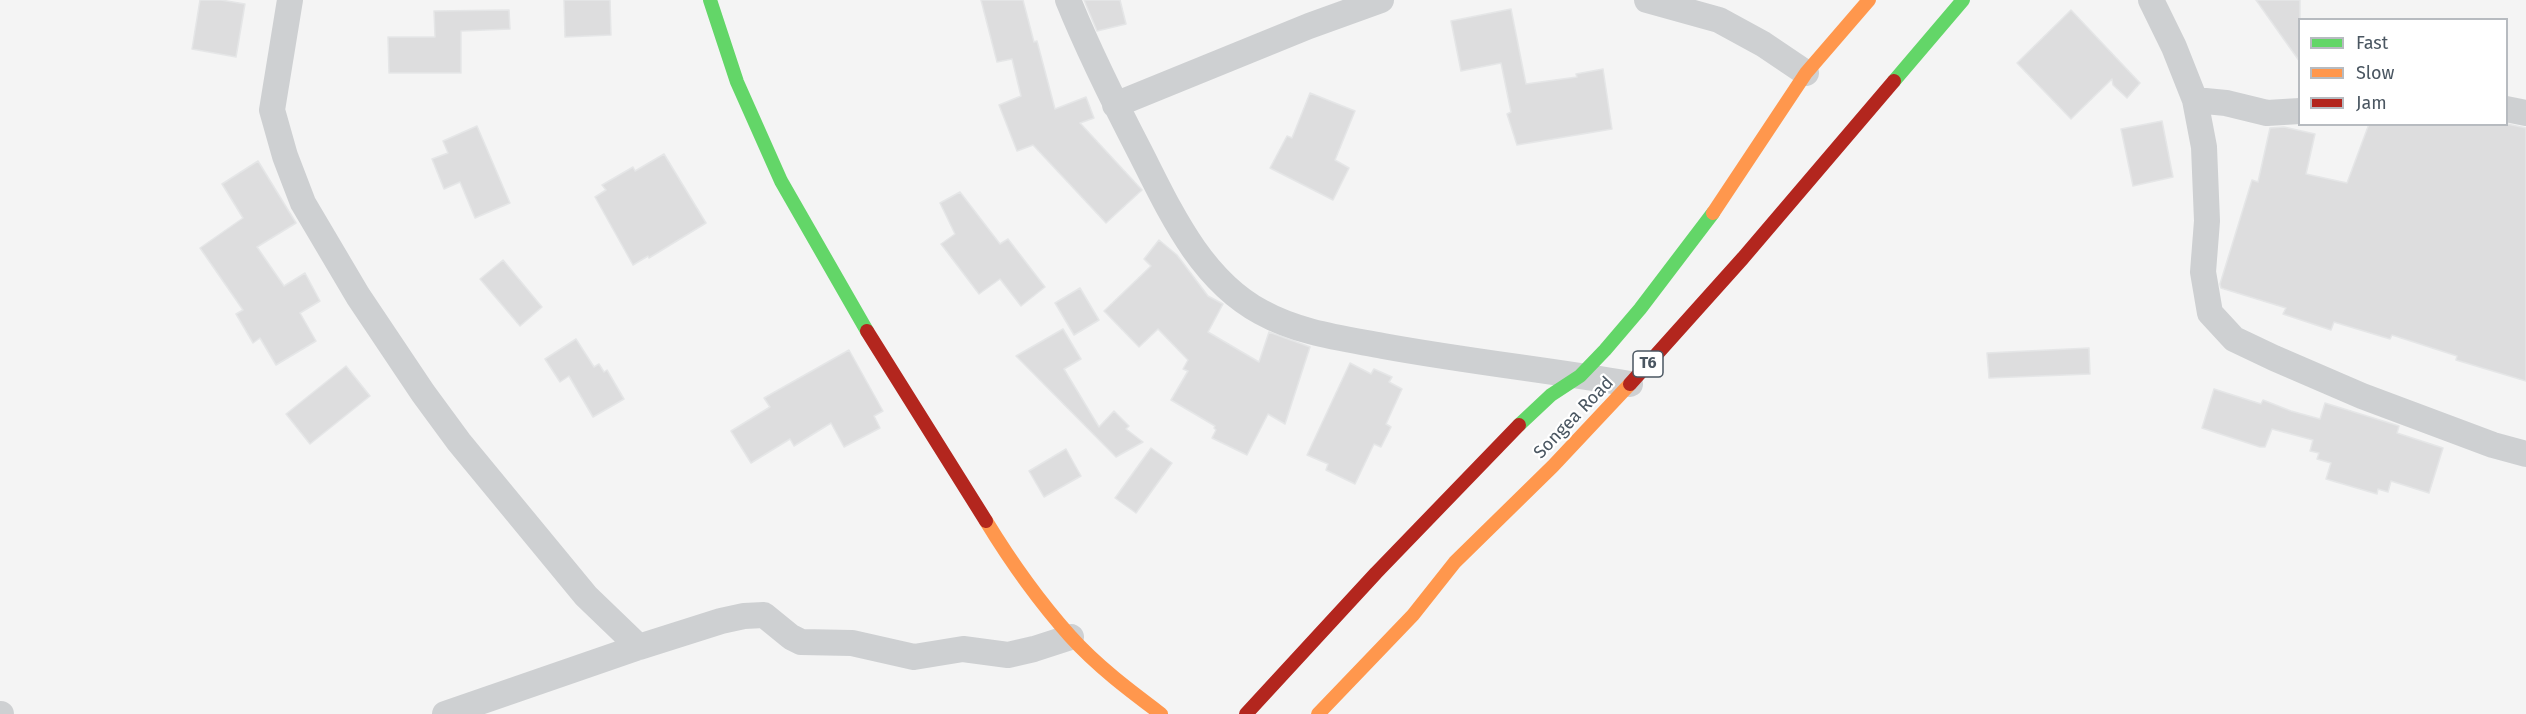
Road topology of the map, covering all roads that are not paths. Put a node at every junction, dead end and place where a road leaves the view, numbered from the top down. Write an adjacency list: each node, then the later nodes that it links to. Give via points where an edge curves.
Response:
1 (290, 0): 21 (street, via 272,110 303,203 358,297 453,434 586,596)
2 (710, 0): 20 (main road, via 737,82 781,181 859,318 1017,571)
3 (1068, 0): 13 (street)
4 (1381, 0): 13 (street)
5 (1647, 0): 10 (street)
6 (1695, 0): 10 (street)
7 (1869, 0): 11 (main road)
8 (1963, 0): 18 (main road, Songea Road / T6)
9 (2151, 0): 12 (street)
10 (1719, 20): 11 (street)
11 (1806, 73): 17 (main road, via 1678,260)
12 (2195, 100): 15 (street, via 2267,113); 19 (street, via 2204,147 2204,273 2210,313 2234,339 2362,396)
13 (1115, 105): 17 (street, via 1191,245 1212,273 1261,312 1324,335)
14 (2508, 109): 16 (street)
15 (2298, 111)
16 (2526, 113)
17 (1580, 376): 18 (street); 24 (main road, via 1529,415)
18 (1630, 384): 25 (main road, Songea Road / T6, via 1455,562 1413,615)
19 (2526, 454)
20 (1071, 637): 21 (street, via 1008,655 963,649 914,657 852,643 801,642 764,615 757,615 721,621); 23 (main road)
21 (639, 646): 22 (street)
22 (445, 714)
23 (1161, 714)
24 (1246, 714)
25 (1318, 714)

